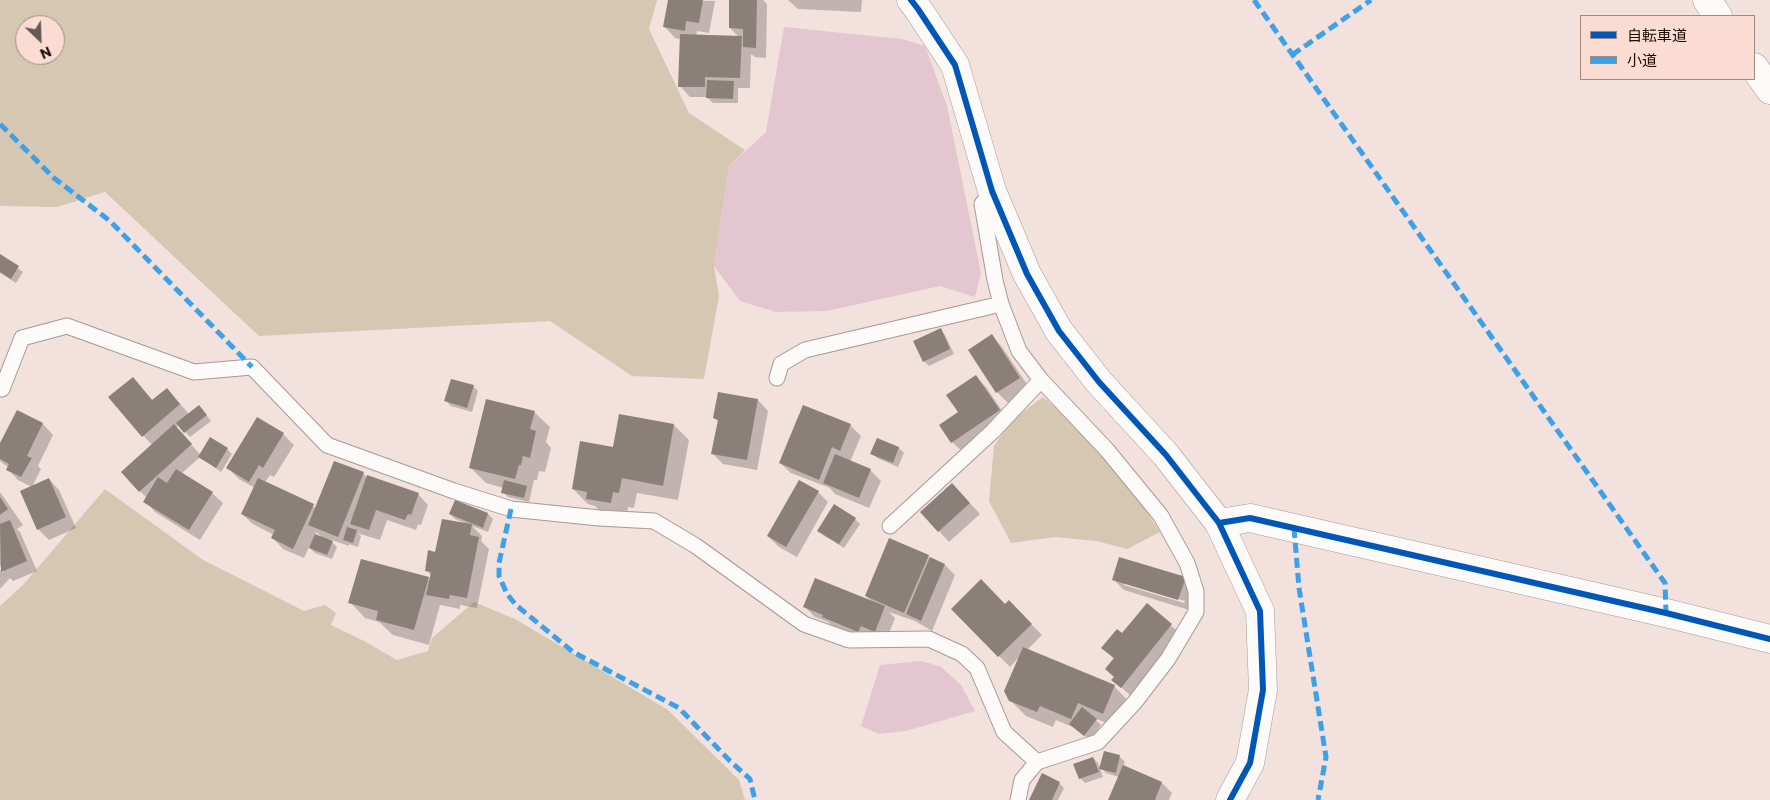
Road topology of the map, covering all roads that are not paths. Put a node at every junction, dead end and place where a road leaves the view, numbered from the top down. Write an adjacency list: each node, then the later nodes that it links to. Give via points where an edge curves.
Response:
1 (911, 0): 6 (street, via 955,65)
2 (1707, 0): 3 (street)
3 (1717, 15)
4 (1755, 68): 5 (street)
5 (1770, 90)
6 (992, 191): 7 (lane, via 982,204); 11 (street, via 1027,274 1059,331)
7 (1001, 304): 8 (lane, via 804,350 781,364); 9 (lane, via 1019,352)
8 (777, 378)
9 (1041, 380): 12 (lane, via 993,431); 14 (lane, via 1108,450 1161,516 1187,563 1196,591 1196,612 1168,659 1098,742)
10 (2, 389): 14 (lane, via 22,338 67,326 194,372 252,367 327,444 511,509 654,521 696,546 804,624 849,640 929,639 962,654 977,668 1004,732)
11 (1220, 523): 13 (street, via 1250,518); 16 (street, via 1260,611 1263,690 1250,763)
12 (890, 526)
13 (1770, 639)
14 (1037, 762): 15 (lane, via 1022,780)
15 (1018, 800)
16 (1230, 800)

